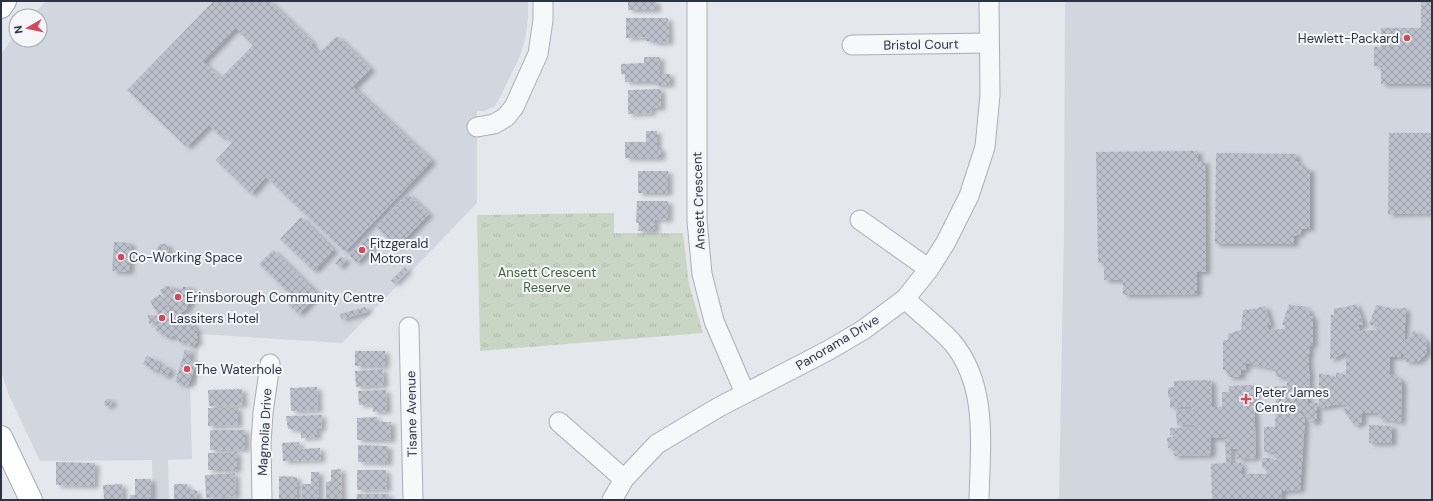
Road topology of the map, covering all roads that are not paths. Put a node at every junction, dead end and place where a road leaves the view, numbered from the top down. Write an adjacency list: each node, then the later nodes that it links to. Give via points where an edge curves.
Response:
1 (5, 1): 5 (main road)
2 (543, 1): 8 (street, via 538,54 514,107 506,117 494,124)
3 (697, 1): 14 (street, Ansett Crescent, via 696,221 702,274 714,321)
4 (989, 1): 6 (street, Panorama Drive)
5 (1, 7)
6 (989, 43): 7 (street, Bristol Court); 10 (street, Panorama Drive, via 990,95 985,147 969,196)
7 (852, 45)
8 (477, 127)
9 (860, 220): 10 (street)
10 (929, 269): 11 (street, Panorama Drive)
11 (905, 299): 14 (street, Panorama Drive, via 863,330); 22 (street, via 951,342 964,360 974,381 980,422)
12 (408, 327): 20 (street, Tisane Avenue)
13 (270, 364): 19 (street, Magnolia Drive, via 261,443)
14 (746, 393): 17 (street, Panorama Drive, via 657,444)
15 (558, 422): 17 (street)
16 (1, 437): 18 (main road)
17 (624, 479): 21 (street, Panorama Drive)
18 (31, 500)
19 (262, 500)
20 (413, 500)
21 (612, 500)
22 (979, 500)

